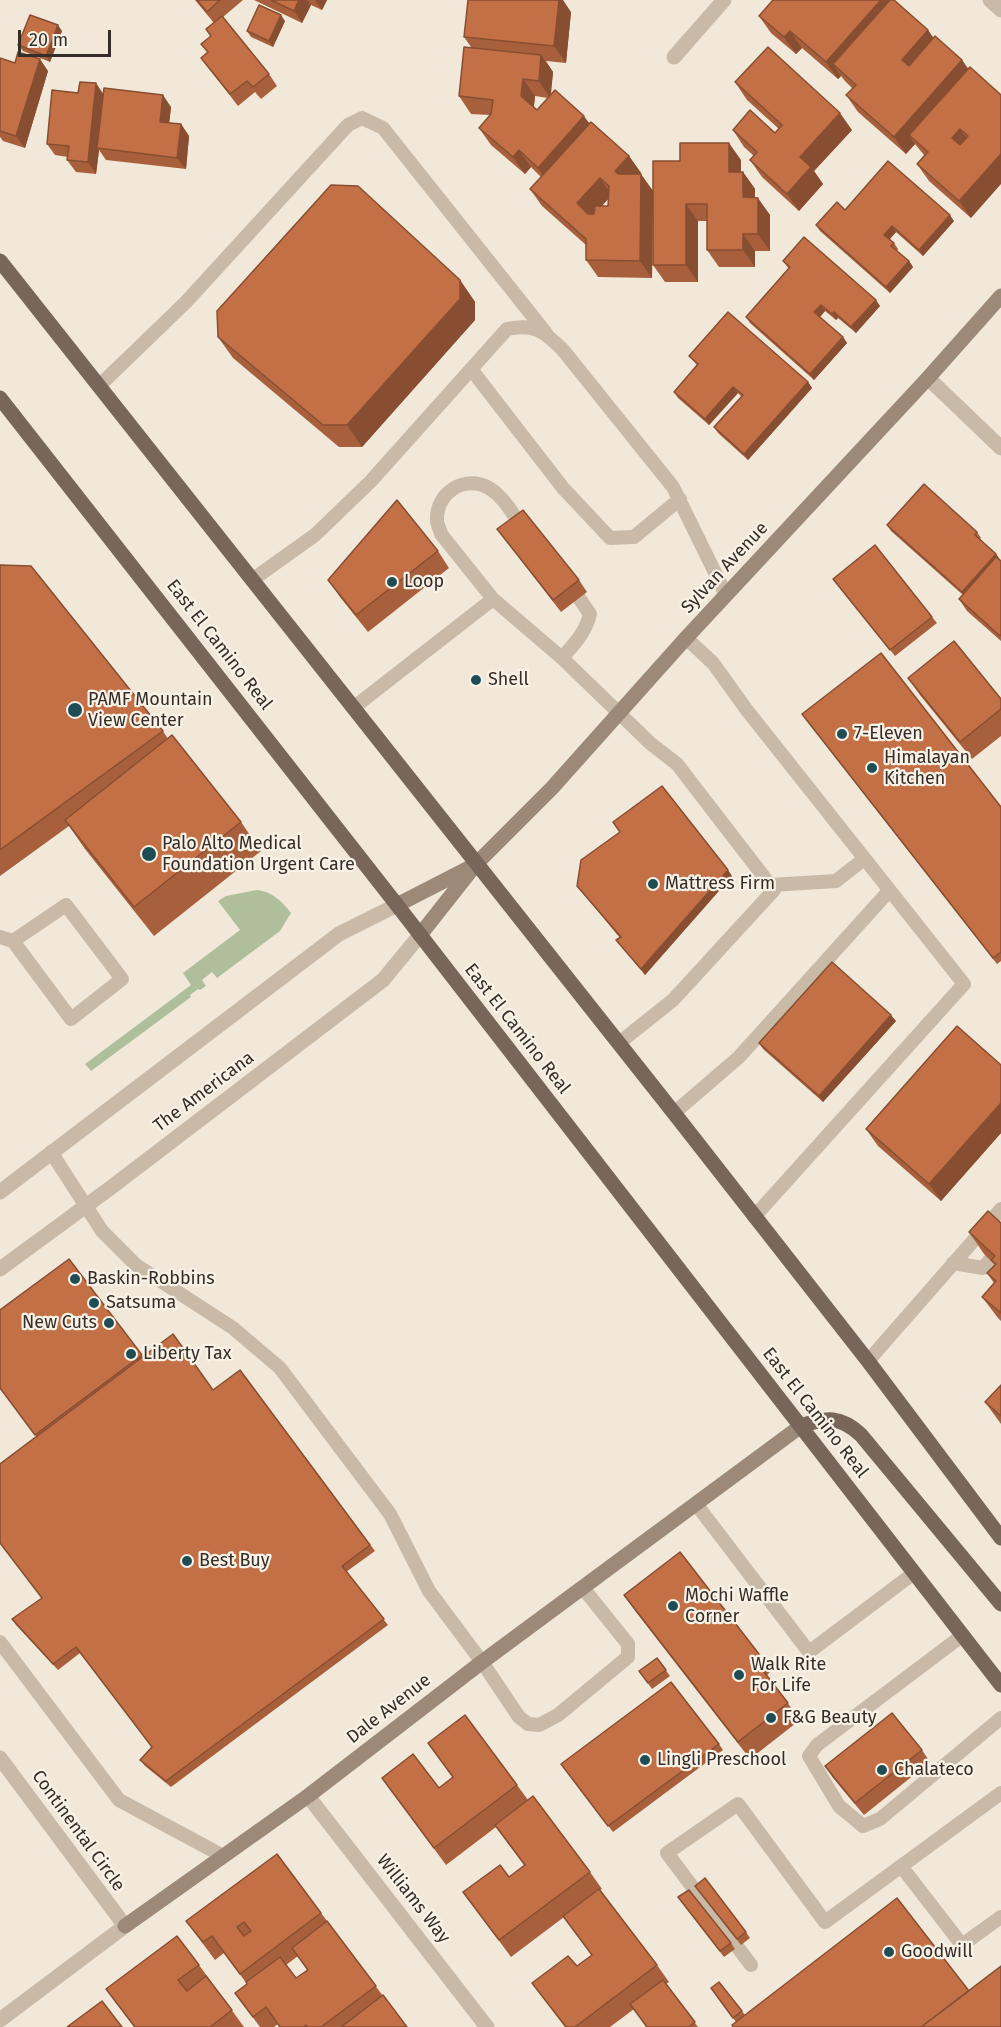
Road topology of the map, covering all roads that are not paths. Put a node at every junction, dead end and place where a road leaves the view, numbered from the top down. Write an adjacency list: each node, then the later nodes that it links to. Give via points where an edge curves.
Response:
1 (724, 0): 4 (street)
2 (990, 0): 3 (street)
3 (1001, 10)
4 (674, 57)
5 (0, 261): 10 (main road)
6 (1001, 296): 9 (street, Sylvan Avenue)
7 (546, 334): 8 (lane, via 524,325 507,329); 10 (lane, via 383,128 362,118 348,125 186,302); 13 (lane, via 563,350)
8 (471, 369): 13 (lane, via 563,488 610,538 634,537); 15 (lane, via 371,481 323,528)
9 (928, 378): 12 (street); 16 (street, Sylvan Avenue)
10 (99, 386): 15 (main road)
11 (0, 398): 27 (main road, East El Camino Real)
12 (1001, 448)
13 (680, 499): 16 (lane)
14 (523, 528): 18 (lane, via 499,496 477,483 457,486 447,493 439,507 437,521 441,534)
15 (252, 580): 21 (main road)
16 (726, 596): 19 (street, Sylvan Avenue)
17 (579, 598): 20 (lane, via 590,614 588,623)
18 (493, 599): 20 (lane); 21 (lane)
19 (687, 638): 22 (street, Sylvan Avenue); 23 (lane, via 713,663)
20 (562, 658): 22 (lane)
21 (353, 708): 24 (main road)
22 (619, 713): 24 (street, Sylvan Avenue); 25 (lane, via 677,764)
23 (864, 859): 25 (lane, via 836,881); 26 (lane)
24 (476, 864): 27 (street, Sylvan Avenue); 28 (street, Sylvan Avenue); 30 (main road)
25 (770, 885): 30 (lane, via 774,890 673,1000)
26 (889, 891): 31 (lane, via 739,1057); 36 (lane, via 964,984)
27 (398, 905): 28 (main road, East El Camino Real); 32 (street, via 339,934)
28 (420, 934): 34 (street, The Americana, via 383,980); 41 (main road, East El Camino Real)
29 (7, 939): 29 (lane, via 66,905 122,979 71,1018)
30 (619, 1043): 31 (main road)
31 (674, 1113): 36 (main road)
32 (51, 1152): 33 (street); 34 (lane)
33 (0, 1192)
34 (85, 1206): 39 (street, The Americana); 49 (lane, via 102,1231 136,1265 233,1328 280,1368 390,1514 429,1591)
35 (1001, 1209): 38 (lane)
36 (754, 1217): 40 (main road)
37 (990, 1260): 38 (lane, via 983,1268)
38 (953, 1263): 40 (lane)
39 (0, 1269)
40 (868, 1361): 43 (main road)
41 (801, 1426): 42 (street, Dale Avenue); 44 (main road, East El Camino Real); 46 (main road, via 820,1419 850,1424)
42 (696, 1504): 44 (lane, via 809,1652); 45 (street, Dale Avenue)
43 (1001, 1538)
44 (914, 1573): 47 (main road, East El Camino Real)
45 (583, 1588): 49 (street, Dale Avenue); 49 (lane, via 628,1644 628,1657 558,1715 539,1725 528,1724 519,1717)
46 (1001, 1604)
47 (963, 1635): 50 (main road, East El Camino Real); 51 (lane, via 817,1745 809,1756 838,1806 863,1826 880,1819)
48 (0, 1642): 55 (lane, via 119,1800)
49 (482, 1662): 54 (street, Dale Avenue)
50 (1001, 1685)
51 (1001, 1718)
52 (0, 1758): 58 (street, Continental Circle)
53 (1001, 1793): 56 (lane)
54 (308, 1796): 55 (street, Dale Avenue); 61 (street, Williams Way)
55 (223, 1856): 58 (street, Dale Avenue)
56 (901, 1866): 57 (lane, via 962,1945); 59 (lane, via 825,1922 738,1804 667,1853)
57 (1001, 1917)
58 (125, 1926): 60 (street, Dale Avenue)
59 (750, 1965)
60 (0, 2020)
61 (487, 2027)

